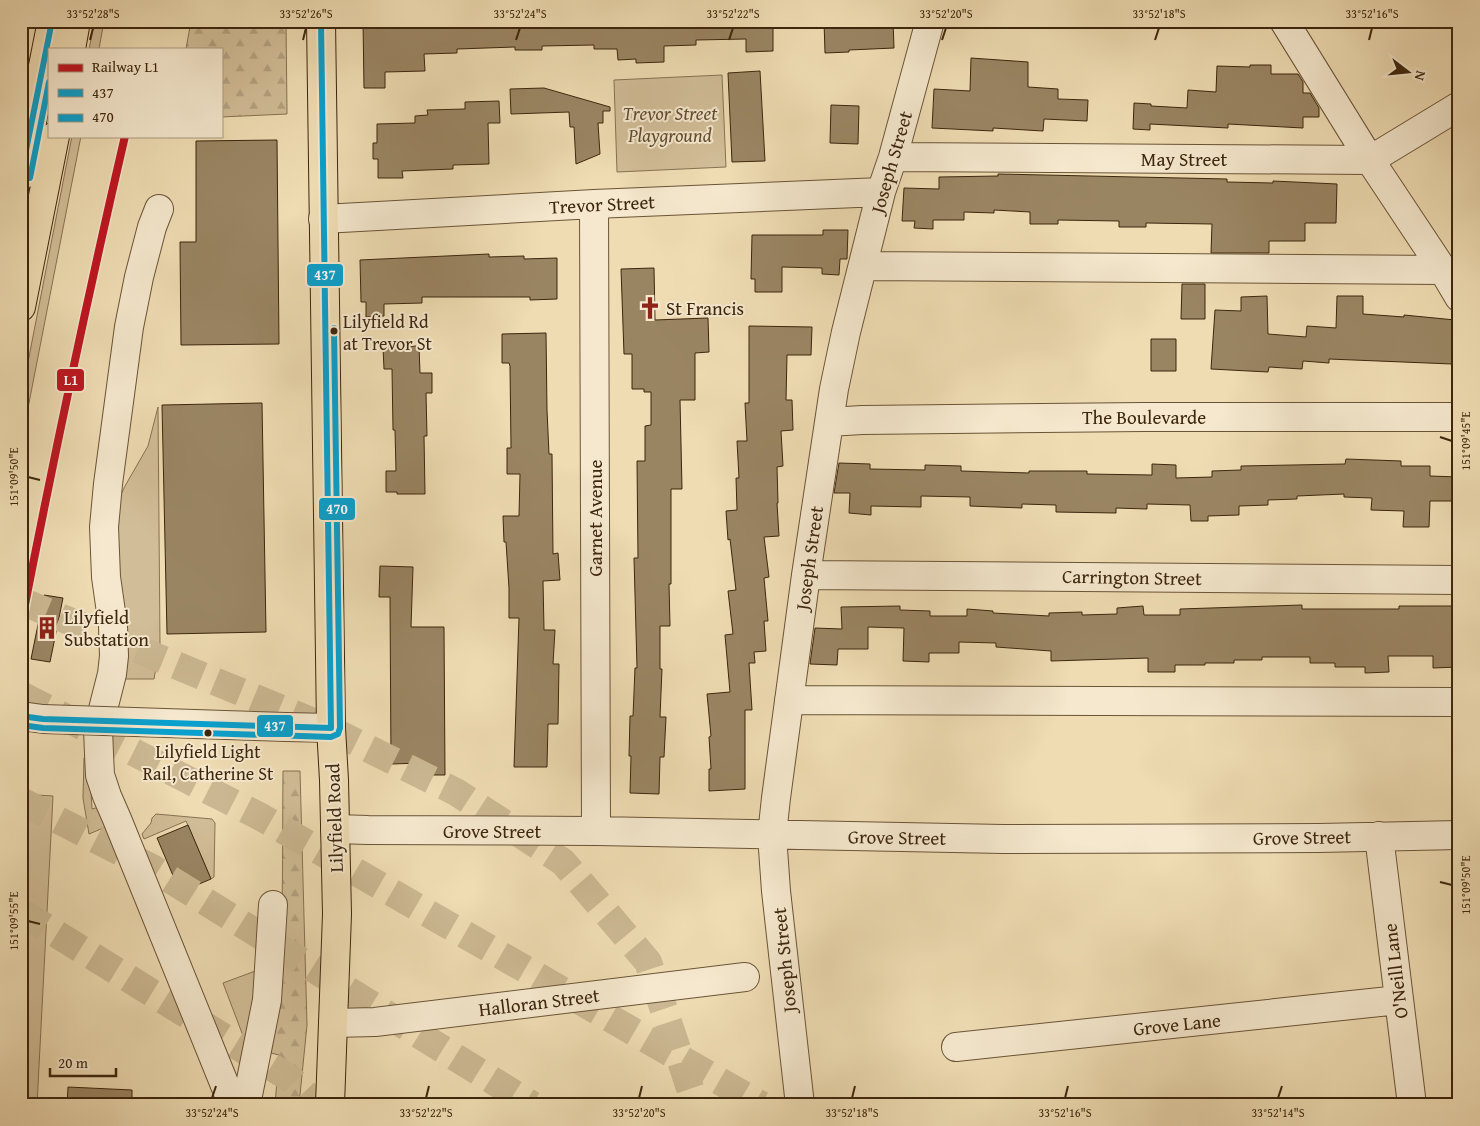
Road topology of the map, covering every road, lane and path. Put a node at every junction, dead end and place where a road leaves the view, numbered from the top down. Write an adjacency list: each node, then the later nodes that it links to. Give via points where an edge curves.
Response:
1 (52, 21): 11 (main road)
2 (76, 21): 6 (main road)
3 (321, 21): 15 (main road, Lilyfield Road)
4 (930, 21): 9 (street, Joseph Street)
5 (1284, 21): 10 (street)
6 (71, 48)
7 (1459, 106): 10 (street)
8 (54, 138): 19 (main road)
9 (893, 157): 10 (street, May Street); 12 (street, Joseph Street)
10 (1370, 160): 17 (street)
11 (21, 176)
12 (881, 192): 13 (street, Trevor Street); 16 (street, Joseph Street)
13 (594, 204): 15 (street, Trevor Street); 29 (street, Garnet Avenue)
14 (159, 209): 38 (street, via 139,277 129,327 108,484 104,527 114,656 98,728 100,775)
15 (324, 219): 27 (main road, Lilyfield Road)
16 (863, 266): 17 (street); 21 (street, Joseph Street, via 846,332)
17 (1443, 270): 18 (street)
18 (1459, 297)
19 (21, 307)
20 (1459, 417): 21 (street, The Boulevarde, via 1124,417)
21 (829, 422): 22 (street, Joseph Street)
22 (806, 575): 23 (street, Carrington Street); 24 (street, Joseph Street)
23 (1459, 580)
24 (789, 700): 25 (street); 30 (street, Joseph Street)
25 (1459, 702)
26 (21, 716): 27 (street, bridge)
27 (331, 728): 28 (main road, Lilyfield Road)
28 (335, 829): 29 (street, Grove Street); 36 (main road, Lilyfield Road, via 337,914)
29 (596, 831): 30 (street, Grove Street)
30 (772, 835): 32 (street, Grove Street, via 1003,839); 41 (street, Joseph Street)
31 (1459, 835): 32 (street, Grove Street)
32 (1379, 836): 35 (street, O'Neill Lane)
33 (273, 905): 39 (street, via 267,1000)
34 (745, 977): 36 (street, Halloran Street, via 375,1022)
35 (1399, 1000): 37 (street, Grove Lane); 42 (street, O'Neill Lane)
36 (333, 1023): 40 (main road, Lilyfield Road)
37 (956, 1047)
38 (233, 1105)
39 (246, 1105)
40 (330, 1105)
41 (800, 1105)
42 (1412, 1105)

